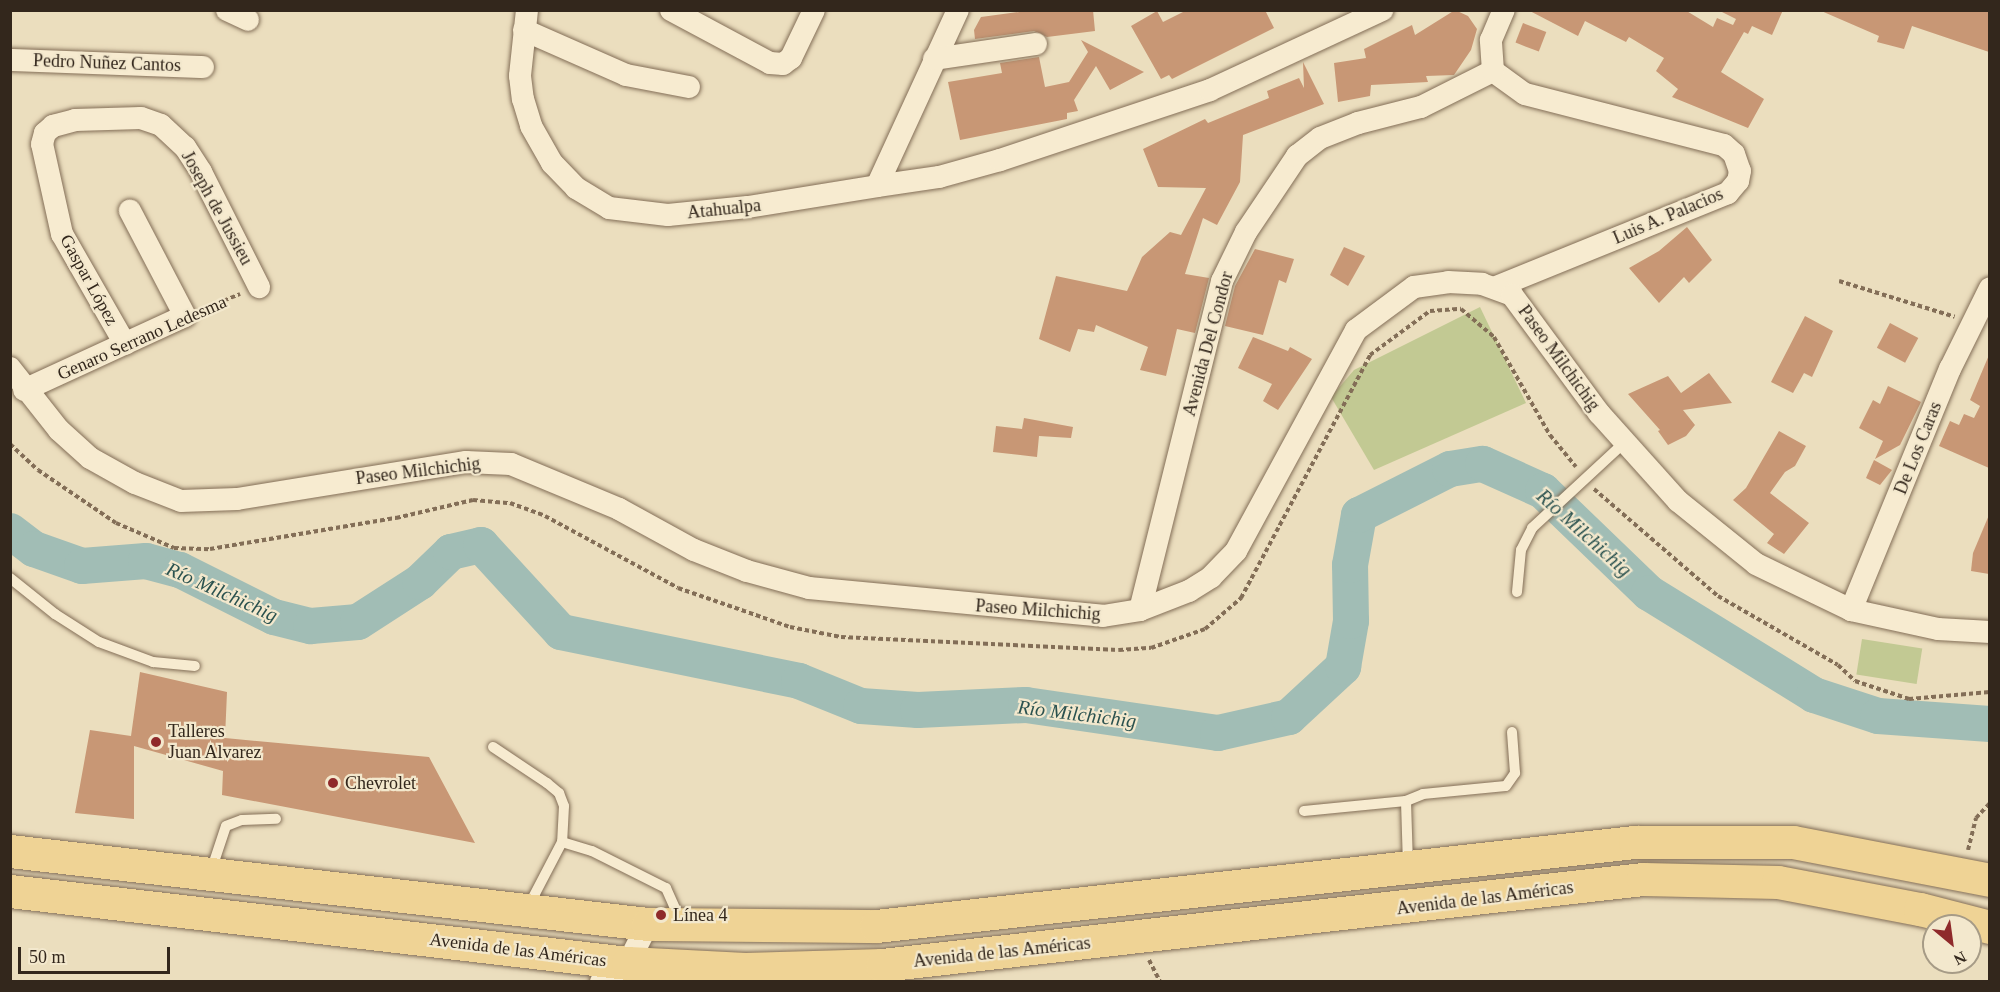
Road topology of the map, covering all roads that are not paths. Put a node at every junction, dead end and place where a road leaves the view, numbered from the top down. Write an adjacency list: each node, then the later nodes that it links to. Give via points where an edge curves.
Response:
1 (670, 10): 2 (street, via 770,63 783,64 791,58)
2 (814, 10)
3 (958, 10): 8 (street)
4 (1382, 10): 14 (street, Atahualpa, via 1210,90 1000,160 939,177)
5 (1504, 10): 11 (street, via 1491,40)
6 (525, 20): 12 (street, via 626,75); 14 (street, Atahualpa, via 520,76 531,126 552,163 576,188 609,208 668,215 748,207)
7 (1036, 44): 8 (street)
8 (934, 59): 14 (street)
9 (10, 60): 10 (street, Pedro Nuñez Cantos)
10 (203, 67)
11 (1493, 71): 17 (street, Luis A. Palacios, via 1525,94 1724,146 1734,154 1740,171 1738,182 1728,193); 25 (street, Avenida Del Condor, via 1421,107 1358,123 1320,138 1297,156 1282,176 1233,255 1222,281)
12 (689, 87)
13 (42, 144): 16 (street, Joseph de Jussieu, via 45,133 53,126 75,120 141,117 161,124 185,147 201,172); 19 (street, Gaspar López, via 62,234)
14 (877, 186)
15 (130, 211): 19 (street, Genaro Serrano Ledesma, via 185,316)
16 (260, 287)
17 (1496, 287): 22 (street, Paseo Milchichig, via 1512,295 1568,374); 25 (street, Paseo Milchichig, via 1448,282 1414,287 1356,330 1236,551 1211,577 1189,591)
18 (1989, 288): 26 (street, De Los Caras)
19 (125, 344): 21 (street, Genaro Serrano Ledesma)
20 (10, 368): 21 (street, Paseo Milchichig)
21 (24, 390): 25 (street, Paseo Milchichig, via 90,458 135,483 182,501 237,499 466,462 511,464 619,509 693,550 747,571 809,588 1103,616)
22 (1625, 442): 24 (lane, via 1532,528 1521,550); 26 (street, Paseo Milchichig, via 1678,501 1756,564)
23 (10, 578): 28 (lane, via 99,642 153,662)
24 (1517, 592)
25 (1140, 610)
26 (1851, 610): 27 (street, Paseo Milchichig, via 1938,629)
27 (1989, 632)
28 (195, 666)
29 (1512, 732): 31 (lane, via 1515,773 1506,786 1423,794)
30 (493, 747): 34 (lane, via 559,793 564,806)
31 (1406, 801): 32 (lane); 36 (lane)
32 (1304, 811)
33 (276, 819): 37 (lane, via 242,820 226,826)
34 (562, 842): 40 (lane); 42 (lane, via 592,851 666,888)
35 (10, 851): 37 (main road)
36 (1408, 868): 38 (main road, via 1635,842 1793,842); 42 (main road, via 876,926)
37 (210, 874): 40 (main road)
38 (1989, 880)
39 (10, 891): 44 (main road, Avenida de las Américas)
40 (527, 910): 41 (main road)
41 (648, 924): 42 (main road); 44 (street)
42 (682, 924)
43 (1989, 927): 44 (main road, Avenida de las Américas, via 1920,909 1778,882 1643,879 882,965 745,969)
44 (628, 963): 45 (street)
45 (601, 981)

